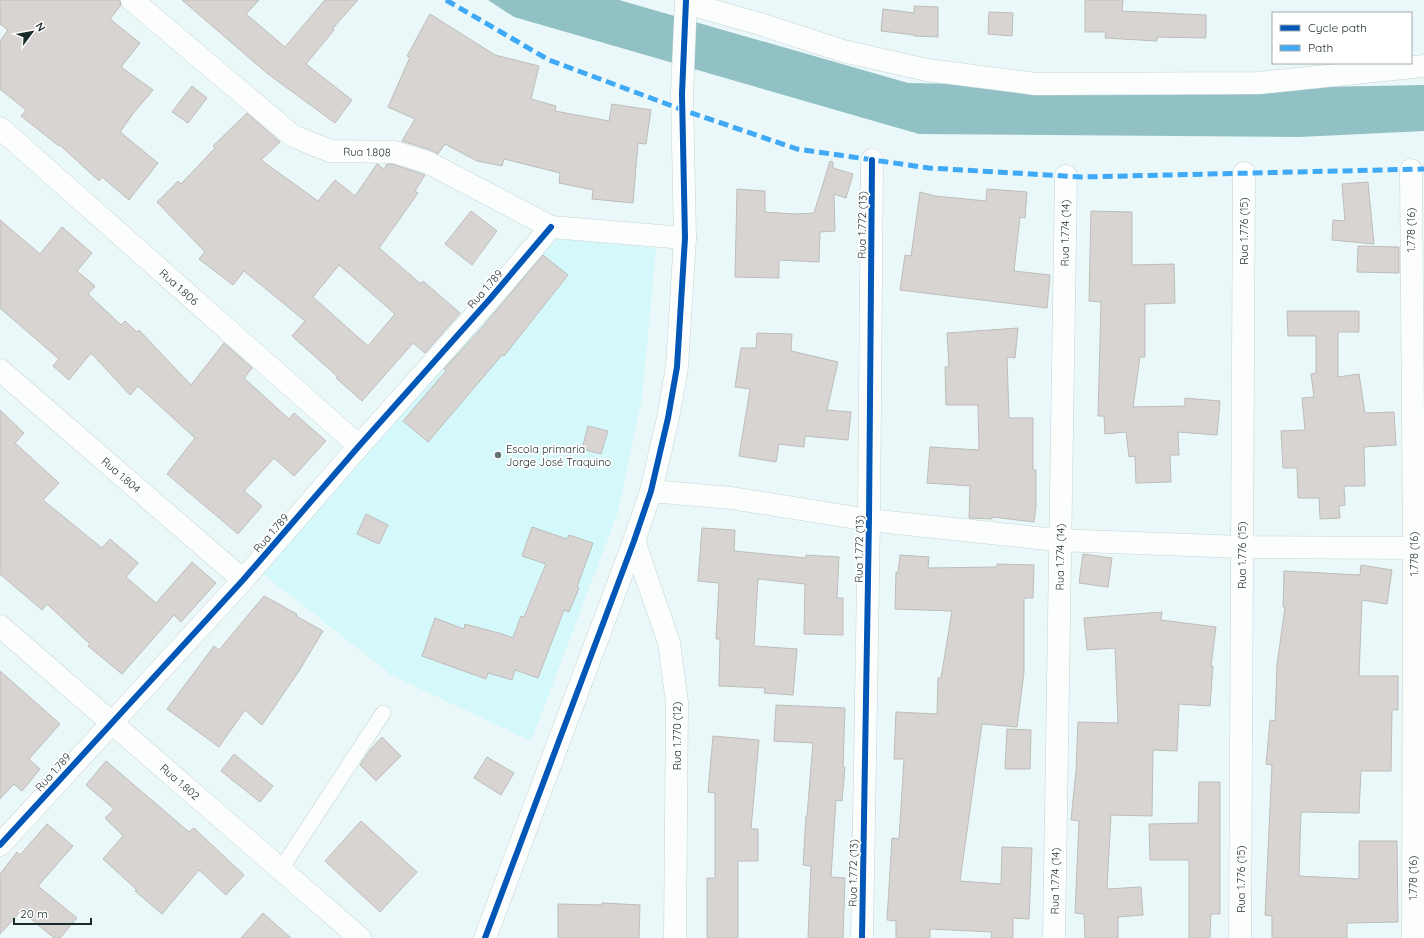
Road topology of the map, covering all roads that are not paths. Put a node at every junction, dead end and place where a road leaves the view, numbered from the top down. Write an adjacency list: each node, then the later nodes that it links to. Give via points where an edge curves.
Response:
1 (132, 0): 9 (street, Rua 1.808, via 293,136 330,151 394,152 427,162)
2 (686, 4): 3 (street, via 760,24 843,51 927,70 1036,84 1259,83); 10 (street, via 682,94)
3 (1424, 66)
4 (0, 128): 12 (street, Rua 1.806)
5 (872, 160): 14 (street, Rua 1.772 (13))
6 (1411, 170): 18 (street, 1.778 (16))
7 (1244, 172): 17 (street, Rua 1.776 (15))
8 (1066, 176): 16 (street, Rua 1.774 (14))
9 (551, 227): 10 (street, Rua 1.808); 12 (street, Rua 1.789)
10 (685, 238): 13 (street, via 677,367)
11 (0, 370): 19 (street, Rua 1.804)
12 (359, 446): 19 (street, Rua 1.789)
13 (651, 492): 14 (street, via 731,498); 15 (street)
14 (869, 520): 16 (street); 28 (street, Rua 1.772 (13))
15 (634, 540): 26 (street); 27 (street, Rua 1.770 (12), via 669,643 677,702)
16 (1060, 540): 17 (street); 29 (street, Rua 1.774 (14))
17 (1242, 547): 18 (street); 30 (street, Rua 1.776 (15))
18 (1419, 548): 31 (street, 1.778 (16))
19 (243, 580): 22 (street, Rua 1.789)
20 (0, 626): 22 (street, Rua 1.802)
21 (383, 713): 24 (lane)
22 (112, 722): 23 (street, Rua 1.789); 24 (street, Rua 1.802)
23 (0, 845)
24 (281, 869): 25 (street, Rua 1.802)
25 (360, 938)
26 (485, 938)
27 (675, 938)
28 (862, 938)
29 (1054, 938)
30 (1240, 938)
31 (1413, 938)

